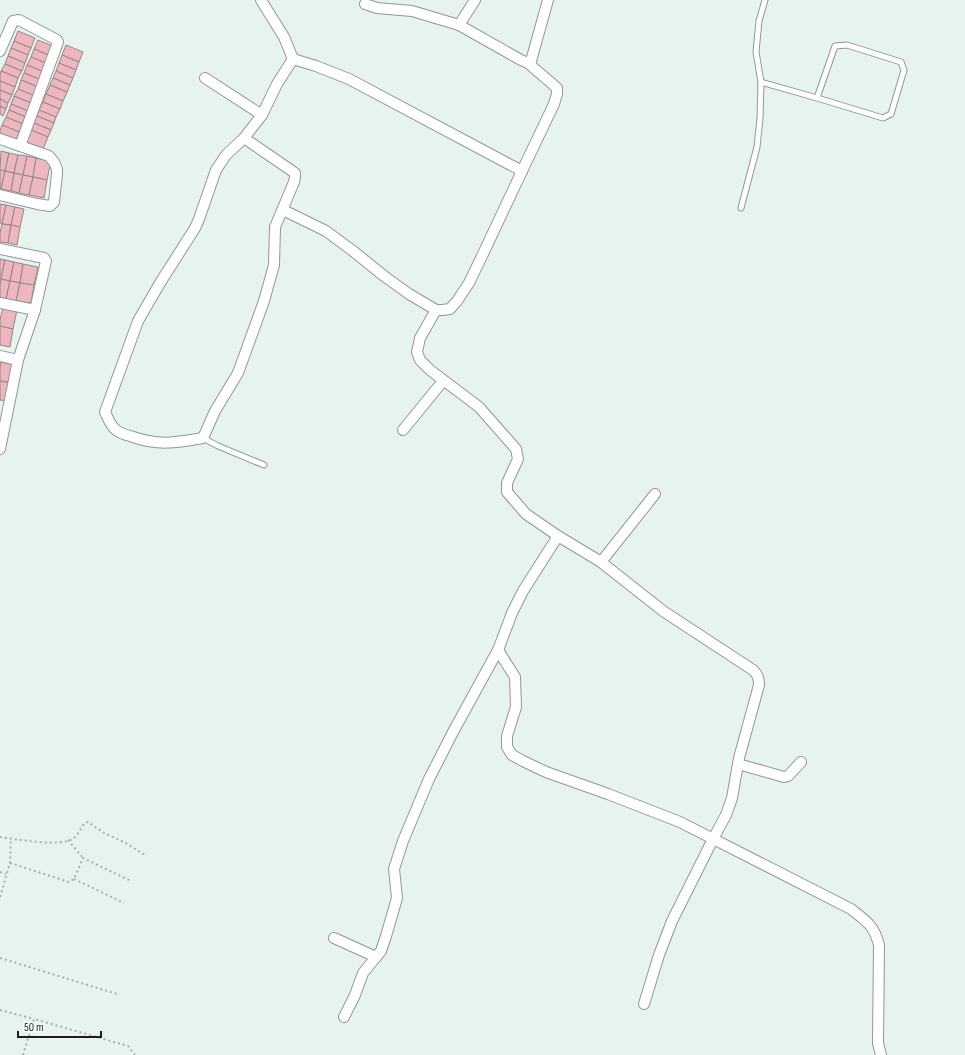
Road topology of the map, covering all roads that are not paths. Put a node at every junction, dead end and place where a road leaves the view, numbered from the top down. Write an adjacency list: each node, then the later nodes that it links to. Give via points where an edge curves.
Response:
1 (261, 0): 8 (street, via 284,37)
2 (475, 0): 6 (street)
3 (548, 0): 9 (street, via 531,61)
4 (765, 0): 11 (lane, via 759,21 756,52)
5 (365, 4): 6 (street, via 412,11)
6 (459, 26): 9 (street)
7 (0, 51): 16 (street, via 13,20 19,20 58,42)
8 (293, 59): 13 (street); 17 (street, via 349,78)
9 (528, 63): 17 (street, via 557,88 557,94)
10 (205, 78): 13 (street)
11 (761, 82): 12 (lane); 19 (lane, via 757,147)
12 (816, 98): 12 (lane, via 883,118 891,114 904,70 901,62 847,45 835,46)
13 (262, 115): 14 (street)
14 (244, 138): 20 (street, via 295,173); 30 (street, via 226,155 216,170 195,228 138,321 105,412 116,431 143,440 171,443)
15 (0, 140): 16 (street)
16 (20, 146): 18 (street, via 49,156 54,162 57,174 54,202 50,206 45,206)
17 (522, 171): 24 (street, via 465,289 450,309)
18 (0, 195)
19 (741, 208)
20 (283, 210): 24 (street, via 326,231 409,294); 30 (street, via 275,227 274,265 264,301 238,373 215,411)
21 (0, 249): 23 (street, via 46,259)
22 (0, 303): 23 (street)
23 (35, 310): 26 (street)
24 (436, 310): 27 (street, via 420,338 417,352 420,360)
25 (0, 356): 26 (street)
26 (18, 360): 28 (street)
27 (443, 381): 29 (street); 34 (street, via 479,407 516,449 518,459 507,483 507,492 526,514)
28 (4, 409): 31 (street)
29 (403, 430)
30 (203, 438): 32 (lane)
31 (0, 450)
32 (264, 464)
33 (655, 494): 35 (street)
34 (558, 536): 35 (street); 36 (street, via 523,591)
35 (601, 562): 38 (street, via 663,611 758,674 759,685)
36 (498, 650): 39 (street, via 515,677 516,707 507,736 507,747 512,755 546,772 680,822); 41 (street, via 429,779 403,841 394,869 398,898 381,951)
37 (801, 762): 38 (street, via 784,777)
38 (738, 764): 39 (street, via 732,798)
39 (713, 839): 42 (street, via 672,921); 44 (street, via 834,900 868,922 879,944 878,1043)
40 (334, 938): 41 (street)
41 (376, 957): 43 (street, via 363,973)
42 (644, 1004)
43 (344, 1017)
44 (881, 1055)

